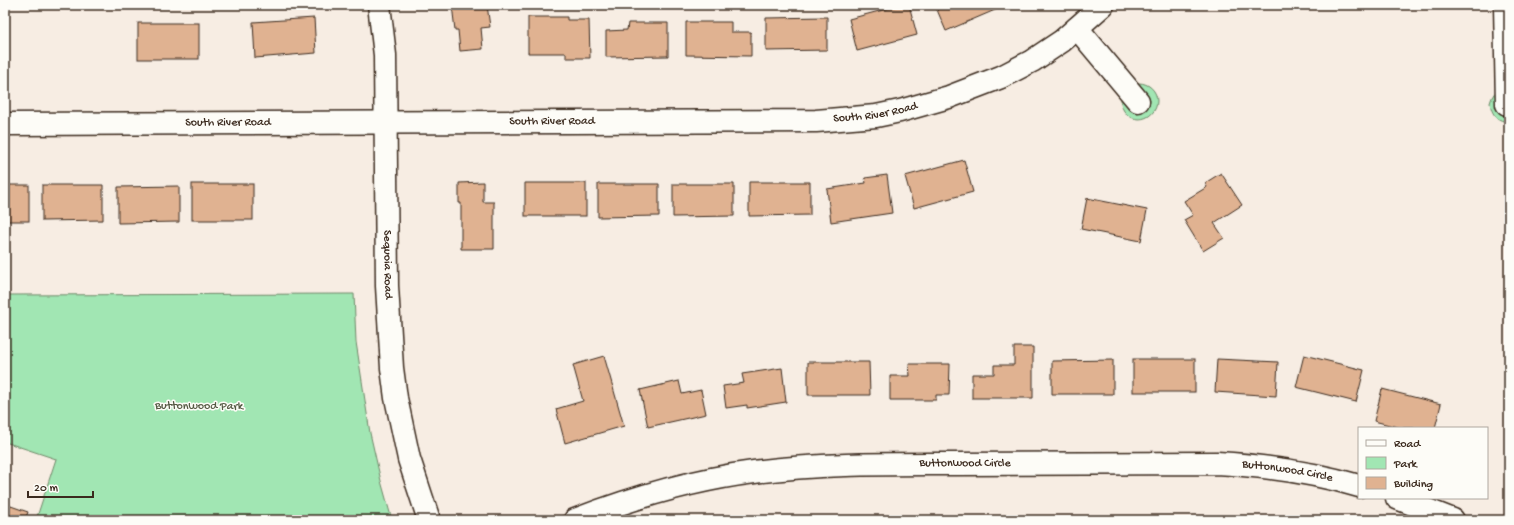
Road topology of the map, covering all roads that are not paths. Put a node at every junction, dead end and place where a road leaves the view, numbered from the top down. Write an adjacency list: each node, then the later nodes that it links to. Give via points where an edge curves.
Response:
1 (378, 5): 7 (street, Sequoia Road, via 385,55)
2 (1104, 5): 4 (street, South River Road)
3 (1505, 5): 6 (street)
4 (1077, 28): 5 (street); 7 (street, South River Road, via 1032,61 1001,78 949,97 876,116 816,121)
5 (1138, 101)
6 (1508, 104)
7 (386, 122): 8 (street, South River Road); 11 (street, Sequoia Road, via 387,286 392,368 409,459)
8 (5, 124)
9 (1358, 486): 12 (street, Buttonwood Circle, via 1288,470 1217,463 853,464 752,472 691,484 626,501)
10 (1401, 499): 13 (street)
11 (429, 520)
12 (575, 520)
13 (1453, 520)

